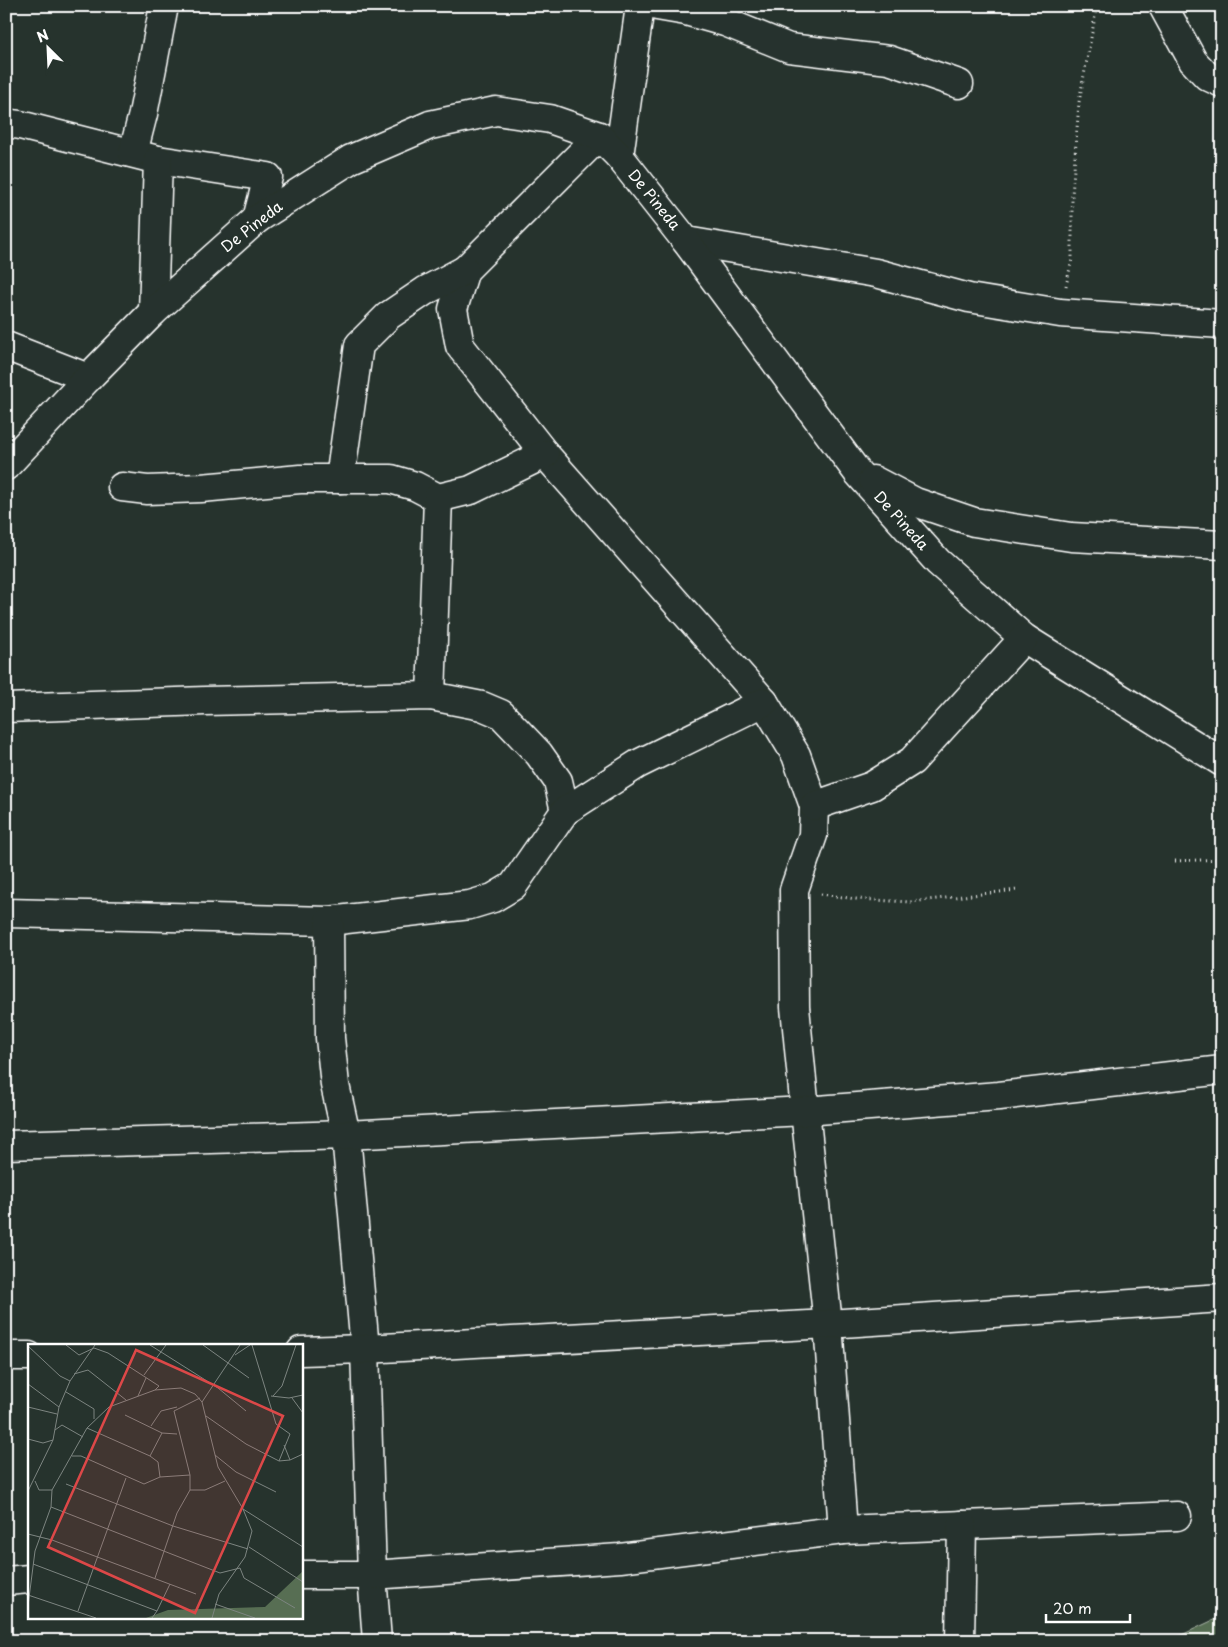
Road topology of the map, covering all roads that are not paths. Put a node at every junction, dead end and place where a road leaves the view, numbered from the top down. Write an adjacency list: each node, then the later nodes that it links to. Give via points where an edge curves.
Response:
1 (164, 6): 9 (street, via 143,114)
2 (640, 6): 10 (street)
3 (657, 6): 6 (street, via 725,22 789,48 889,60)
4 (1163, 6): 5 (street, via 1192,61 1207,76)
5 (1222, 83)
6 (959, 84)
7 (6, 123): 9 (street)
8 (599, 136): 10 (street, De Pineda); 11 (street, De Pineda, via 550,118 496,111 430,125 351,159); 13 (street)
9 (145, 156): 11 (street, via 268,178); 14 (street)
10 (619, 156): 12 (street, De Pineda)
11 (257, 219): 14 (street, De Pineda)
12 (686, 241): 15 (street, via 876,273 969,298 1060,313); 20 (street, De Pineda)
13 (465, 270): 18 (street, via 452,309 460,346); 21 (street, via 388,316 359,345)
14 (153, 312): 17 (street, De Pineda)
15 (1222, 324)
16 (6, 346): 17 (street)
17 (88, 378): 19 (street, De Pineda)
18 (545, 454): 23 (street, via 471,490); 27 (street)
19 (6, 466)
20 (858, 473): 24 (street, via 915,502 974,522 1071,537); 25 (street, De Pineda, via 938,562)
21 (340, 479): 22 (street, via 147,490); 23 (street, via 391,479 415,486)
22 (122, 487)
23 (438, 498): 26 (street)
24 (1222, 545)
25 (1024, 638): 29 (street, De Pineda); 30 (street, via 912,761 872,786)
26 (431, 696): 28 (street); 31 (street, via 482,706 500,714 539,754 558,781)
27 (764, 702): 30 (street, via 796,754); 31 (street, via 638,764)
28 (6, 708)
29 (1222, 762)
30 (814, 806): 35 (street, via 813,835 794,890 795,1007)
31 (565, 811): 33 (street, via 513,886 493,898 470,905)
32 (6, 913): 33 (street)
33 (329, 921): 36 (street, via 330,1038 335,1085)
34 (1222, 1070): 35 (street, via 999,1096)
35 (805, 1111): 36 (street); 39 (street)
36 (346, 1136): 37 (street); 40 (street)
37 (6, 1144)
38 (1222, 1298): 39 (street)
39 (828, 1324): 40 (street); 46 (street)
40 (365, 1349): 41 (street); 48 (street)
41 (302, 1351)
42 (6, 1356): 43 (street)
43 (28, 1356)
44 (1177, 1516): 45 (street)
45 (962, 1524): 46 (street); 52 (street)
46 (844, 1530): 48 (street, via 620,1558)
47 (302, 1575): 48 (street)
48 (372, 1575): 51 (street)
49 (28, 1580): 50 (street)
50 (6, 1581)
51 (377, 1641)
52 (960, 1641)

